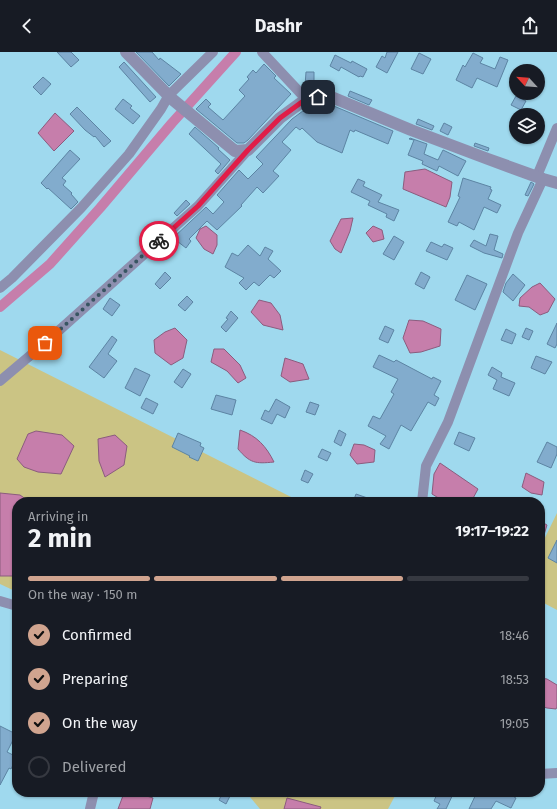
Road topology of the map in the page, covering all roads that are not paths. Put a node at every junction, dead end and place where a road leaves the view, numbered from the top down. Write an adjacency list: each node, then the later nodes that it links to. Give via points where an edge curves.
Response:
1 (126, 52): 4 (street)
2 (213, 52): 4 (street)
3 (262, 52): 5 (street)
4 (170, 97): 7 (street, via 234,151); 10 (street, via 129,154 81,208)
5 (306, 99): 7 (street, via 280,118); 8 (street, via 329,96 488,160)
6 (557, 128): 8 (street)
7 (248, 150): 11 (street, via 198,206)
8 (540, 178): 9 (street); 12 (street, via 448,422 426,466)
9 (557, 183)
10 (0, 288)
11 (0, 381)
12 (423, 497)
13 (0, 601): 14 (street)
14 (12, 605)
15 (557, 773): 16 (street)
16 (545, 774)
17 (93, 797): 18 (street)
18 (90, 809)

